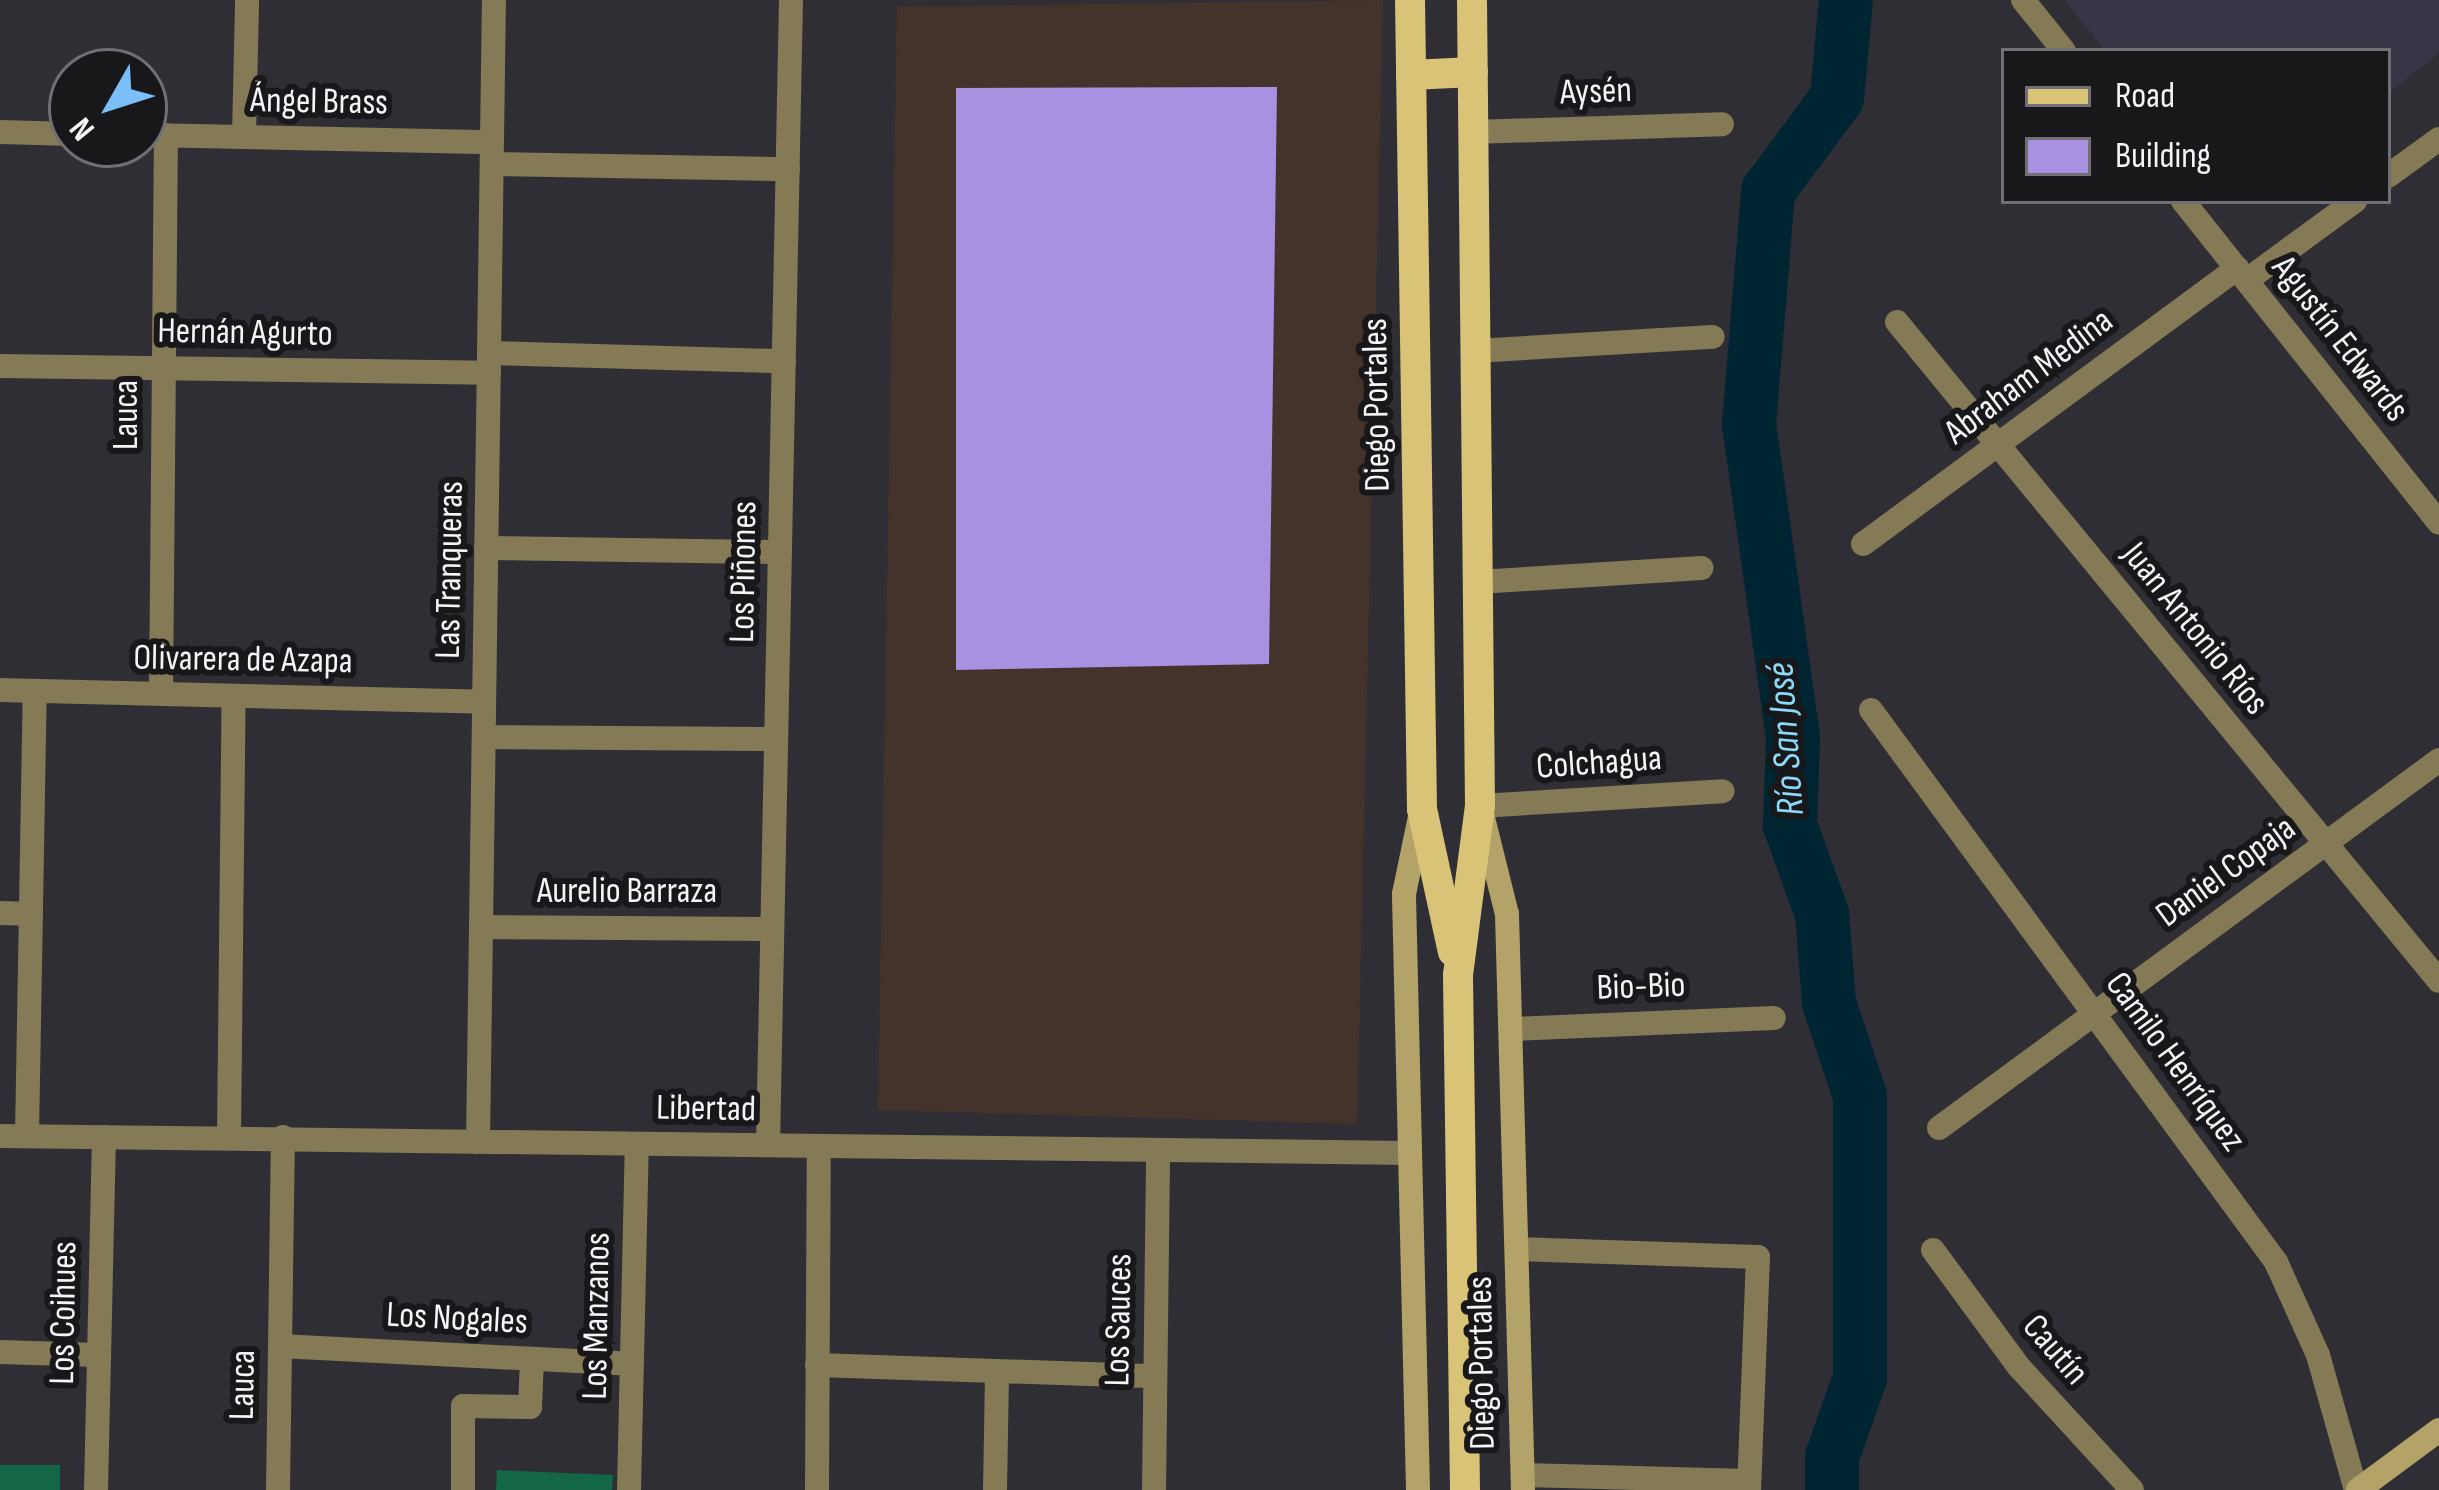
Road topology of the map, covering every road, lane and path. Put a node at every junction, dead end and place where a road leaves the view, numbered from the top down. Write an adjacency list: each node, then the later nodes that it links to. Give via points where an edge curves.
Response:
1 (247, 0): 15 (street)
2 (494, 0): 17 (street, Las Tranqueras)
3 (791, 0): 19 (street, Los Piñones)
4 (1410, 0): 9 (main road, Diego Portales)
5 (1472, 0): 8 (main road, Diego Portales)
6 (2023, 0): 7 (street)
7 (2062, 48)
8 (1473, 72): 9 (main road); 11 (main road, Diego Portales)
9 (1411, 75): 49 (main road, Diego Portales)
10 (1722, 124): 11 (street, Aysén)
11 (1473, 131): 26 (main road, Diego Portales)
12 (0, 132): 13 (street)
13 (48, 133)
14 (168, 135): 15 (street, Ángel Brass)
15 (244, 136): 17 (street, Ángel Brass)
16 (2439, 139): 20 (street)
17 (492, 153): 19 (street, Ángel Brass); 28 (street, Las Tranqueras)
18 (156, 168): 30 (street, Lauca)
19 (788, 169): 27 (street, Los Piñones)
20 (2391, 174)
21 (2185, 204): 23 (street, Agustín Edwards)
22 (2350, 204): 23 (street, Abraham Medina)
23 (2242, 274): 31 (street, Abraham Medina); 32 (street, Agustín Edwards)
24 (1897, 322): 31 (street, Juan Antonio Ríos)
25 (1712, 337): 26 (street)
26 (1475, 351): 37 (main road, Diego Portales)
27 (784, 361): 28 (street, Hernán Agurto); 35 (street, Los Piñones)
28 (489, 363): 30 (street, Hernán Agurto); 34 (street, Las Tranqueras)
29 (0, 366): 30 (street, Hernán Agurto)
30 (164, 368): 40 (street, Lauca)
31 (1998, 445): 33 (street, Abraham Medina); 50 (street, Juan Antonio Ríos)
32 (2439, 523)
33 (1863, 544)
34 (486, 548): 35 (street); 42 (street, Las Tranqueras)
35 (780, 552): 45 (street, Los Piñones)
36 (1702, 568): 37 (street)
37 (1478, 582): 48 (main road, Diego Portales)
38 (0, 690): 39 (street, Olivarera de Azapa)
39 (35, 691): 40 (street, Olivarera de Azapa); 52 (street)
40 (161, 694): 41 (street, Olivarera de Azapa)
41 (234, 696): 42 (street, Olivarera de Azapa); 65 (street)
42 (484, 702): 44 (street, Las Tranqueras)
43 (1871, 710): 57 (street, Camilo Henríquez)
44 (484, 737): 45 (street); 53 (street, Las Tranqueras)
45 (776, 739): 54 (street, Los Piñones)
46 (2439, 760): 50 (street, Daniel Copaja)
47 (1723, 791): 48 (street, Colchagua)
48 (1480, 806): 55 (main road, Diego Portales); 59 (street, Diego Portales, via 1502,878)
49 (1422, 809): 55 (main road, Diego Portales); 71 (street, Diego Portales, via 1404,894)
50 (2325, 844): 56 (street, Juan Antonio Ríos); 57 (street, Daniel Copaja)
51 (0, 913): 52 (street)
52 (31, 914): 62 (street)
53 (481, 927): 54 (street, Aurelio Barraza); 66 (street, Las Tranqueras)
54 (772, 929): 68 (street, Los Piñones)
55 (1458, 975): 93 (main road, Diego Portales)
56 (2439, 981)
57 (2095, 1013): 60 (street, Daniel Copaja); 95 (street, Camilo Henríquez, via 2294,1294)
58 (1774, 1018): 59 (street, Bio-Bio)
59 (1512, 1029): 72 (street, Diego Portales)
60 (1939, 1128)
61 (0, 1136): 62 (street, Libertad)
62 (27, 1136): 63 (street, Libertad)
63 (104, 1137): 65 (street, Libertad); 76 (street, Los Coihues)
64 (284, 1137): 65 (street, Libertad); 66 (street, Libertad); 74 (street, Lauca)
65 (230, 1138)
66 (478, 1142): 67 (street, Libertad)
67 (637, 1144): 68 (street, Libertad); 78 (street, Los Manzanos)
68 (768, 1145): 69 (street, Libertad)
69 (819, 1146): 70 (street, Libertad); 79 (street)
70 (1158, 1150): 71 (street, Libertad); 81 (street, Los Sauces)
71 (1411, 1153): 92 (street, Diego Portales)
72 (1518, 1249): 83 (street, Diego Portales); 84 (street, via 1758,1257)
73 (1933, 1250): 94 (street, Cautín, via 2020,1366)
74 (280, 1346): 77 (street, Los Nogales); 86 (street, Lauca)
75 (0, 1352): 76 (street)
76 (99, 1354): 85 (street, Los Coihues)
77 (532, 1359): 78 (street, Los Nogales); 87 (street, via 530,1407 463,1406)
78 (631, 1364): 88 (street, Los Manzanos)
79 (817, 1365): 80 (street); 89 (street)
80 (997, 1372): 81 (street); 90 (street)
81 (1154, 1376): 91 (street, Los Sauces)
82 (2439, 1430): 95 (street)
83 (1523, 1483): 84 (street)
84 (1748, 1486)
85 (96, 1490)
86 (278, 1490)
87 (463, 1490)
88 (629, 1490)
89 (817, 1490)
90 (995, 1490)
91 (1154, 1490)
92 (1418, 1490)
93 (1465, 1490)
94 (2132, 1490)
95 (2357, 1490)

